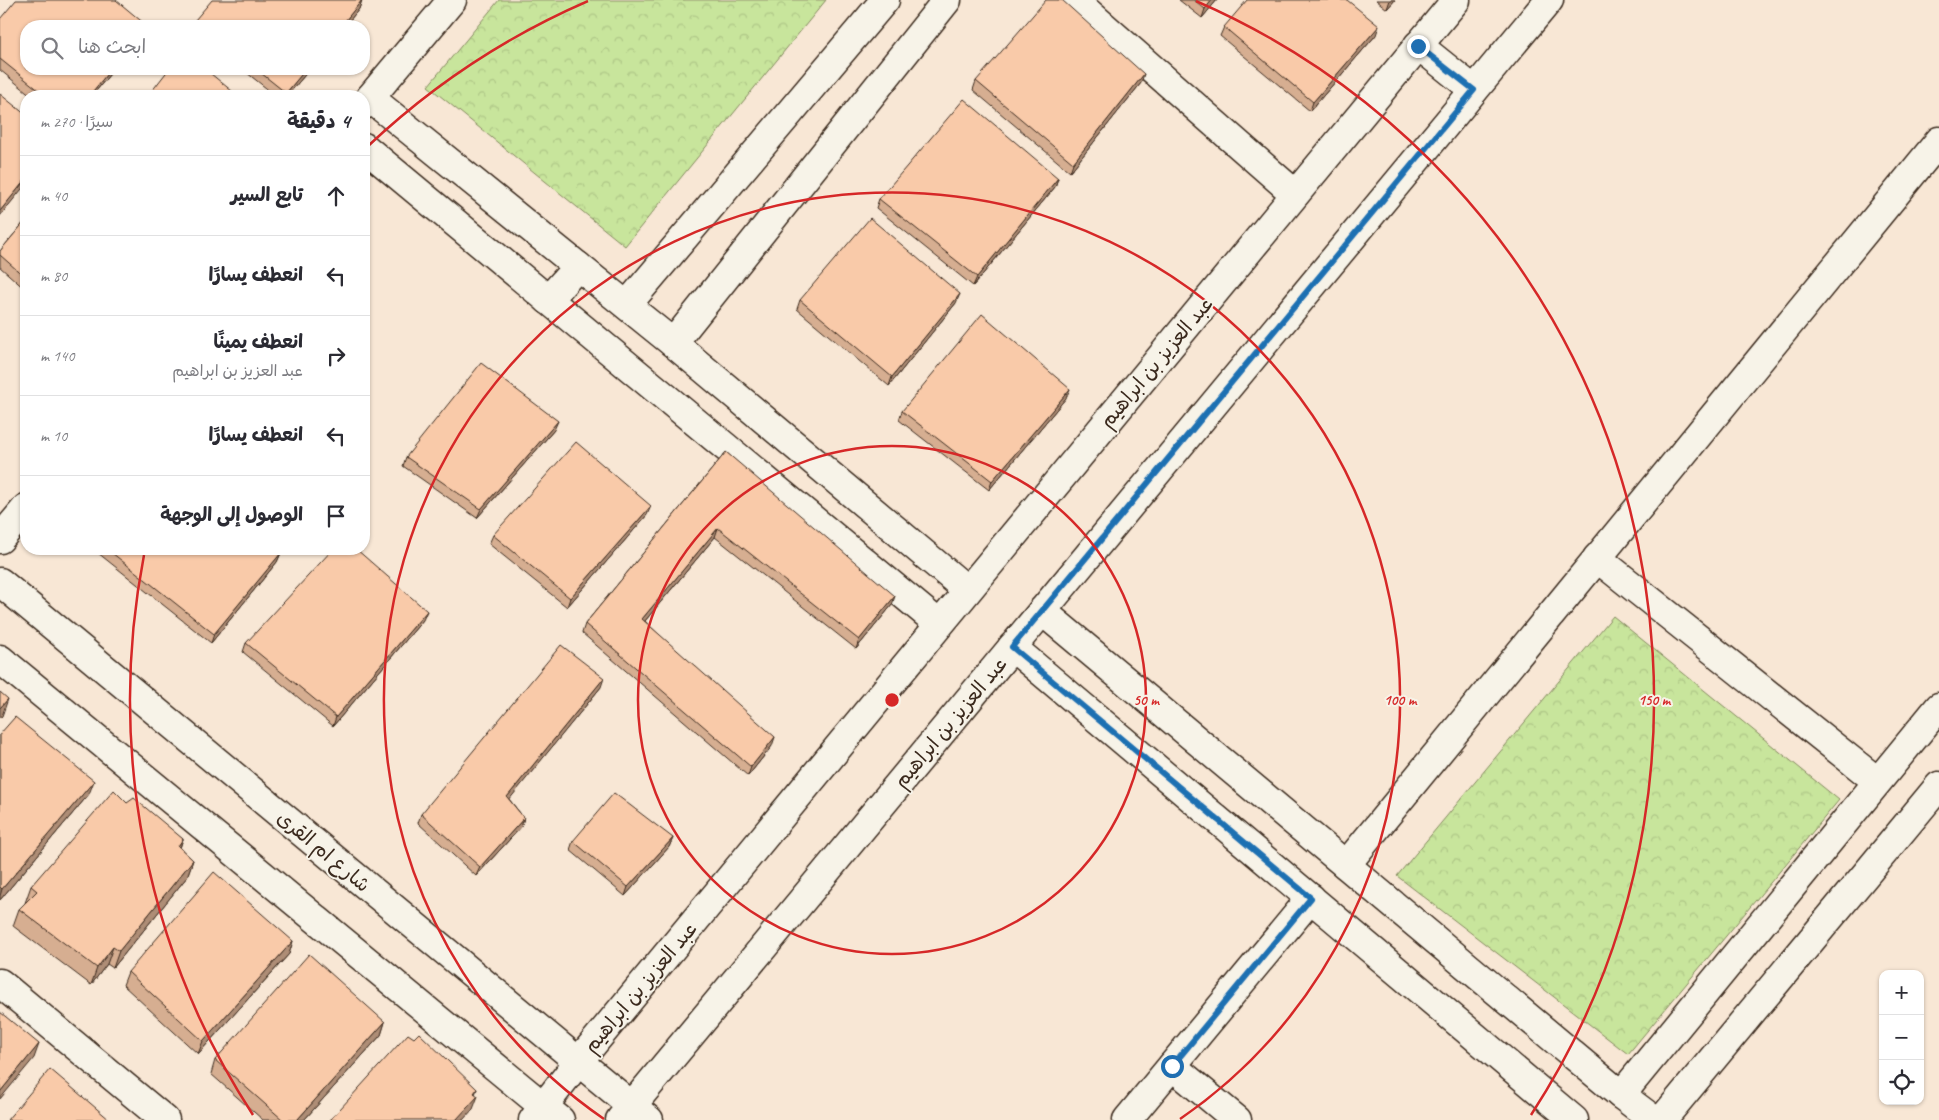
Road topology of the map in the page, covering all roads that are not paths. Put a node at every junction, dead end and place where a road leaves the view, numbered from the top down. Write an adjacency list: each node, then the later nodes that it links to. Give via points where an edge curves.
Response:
1 (452, 0): 9 (street)
2 (885, 0): 16 (street)
3 (947, 0): 17 (street)
4 (1074, 0): 13 (street)
5 (1456, 0): 7 (street, عبد العزيز بن ابراهيم)
6 (1549, 0): 8 (street, عبد العزيز بن ابراهيم)
7 (1418, 46): 8 (street); 13 (street, عبد العزيز بن ابراهيم)
8 (1474, 90): 23 (street, عبد العزيز بن ابراهيم)
9 (370, 97)
10 (370, 103): 14 (street)
11 (1939, 141): 20 (street)
12 (370, 152): 15 (street)
13 (1295, 194): 22 (street, عبد العزيز بن ابراهيم)
14 (578, 266): 15 (street); 16 (street)
15 (548, 300): 24 (street)
16 (626, 305): 17 (street)
17 (673, 343): 22 (street)
18 (20, 515): 19 (street)
19 (0, 539)
20 (1597, 558): 28 (street); 30 (street)
21 (0, 582): 33 (street, شارع ام القرى)
22 (968, 590): 24 (street, عبد العزيز بن ابراهيم)
23 (1042, 611): 25 (street, عبد العزيز بن ابراهيم); 30 (street)
24 (939, 624): 33 (street, عبد العزيز بن ابراهيم)
25 (1012, 647): 31 (street); 37 (street, عبد العزيز بن ابراهيم)
26 (0, 659): 36 (street)
27 (1939, 707): 28 (street)
28 (1878, 781): 35 (street)
29 (1939, 786): 43 (street)
30 (1346, 865): 35 (street)
31 (1311, 898): 34 (street); 41 (street)
32 (0, 983): 38 (street)
33 (578, 1062): 36 (street, عبد العزيز بن ابراهيم); 37 (street, شارع ام القرى)
34 (1172, 1066): 39 (street); 40 (street)
35 (1621, 1095): 42 (street)
36 (546, 1115)
37 (633, 1115)
38 (165, 1120)
39 (1127, 1120)
40 (1237, 1120)
41 (1574, 1120)
42 (1654, 1120)
43 (1662, 1120)

